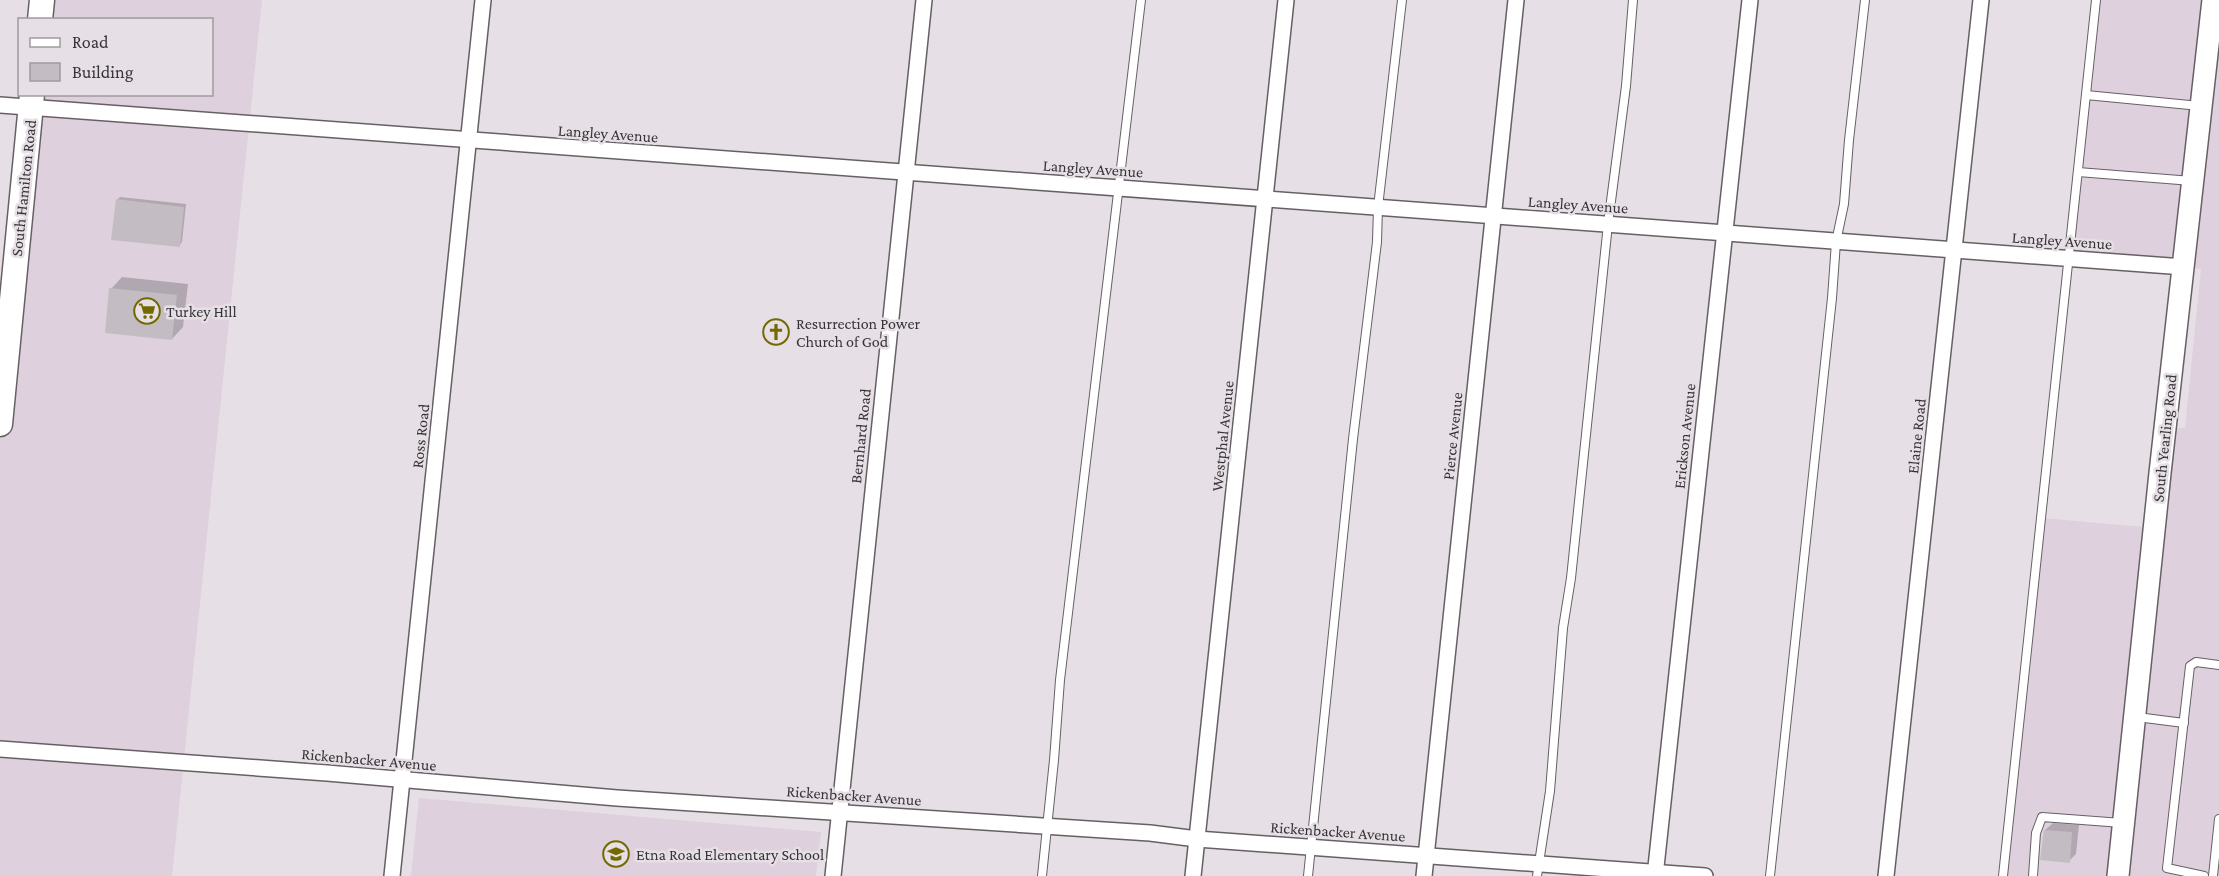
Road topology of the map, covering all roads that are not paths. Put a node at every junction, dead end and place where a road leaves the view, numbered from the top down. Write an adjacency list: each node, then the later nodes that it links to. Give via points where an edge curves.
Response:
1 (42, 0): 14 (main road)
2 (483, 0): 19 (street, Ross Road)
3 (924, 0): 20 (street, Bernhard Road)
4 (1141, 0): 23 (lane)
5 (1286, 0): 24 (street, Westphal Avenue)
6 (1402, 0): 25 (lane)
7 (1516, 0): 26 (street, Pierce Avenue)
8 (1633, 0): 27 (lane)
9 (1750, 0): 28 (street, Erickson Avenue)
10 (1865, 0): 29 (lane, via 1844,204)
11 (1981, 0): 30 (street, Elaine Road)
12 (2096, 0): 15 (lane)
13 (2213, 0): 18 (street, South Yearling Road)
14 (40, 18)
15 (2086, 95): 18 (lane); 21 (lane)
16 (31, 101): 17 (street, Langley Avenue); 19 (street, Langley Avenue); 33 (main road, South Hamilton Road)
17 (0, 105)
18 (2201, 106): 22 (street, South Yearling Road)
19 (469, 140): 20 (street, Langley Avenue); 38 (street, Ross Road)
20 (906, 172): 23 (street, Langley Avenue); 39 (street, Bernhard Road)
21 (2078, 172): 22 (lane); 31 (lane)
22 (2193, 181): 32 (street, South Yearling Road)
23 (1118, 188): 24 (street, Langley Avenue); 42 (lane, via 1060,680)
24 (1264, 199): 25 (street, Langley Avenue); 43 (street, Westphal Avenue)
25 (1378, 207): 26 (street, Langley Avenue); 44 (lane)
26 (1493, 216): 27 (street, Langley Avenue); 45 (street, Pierce Avenue)
27 (1608, 224): 28 (street, Langley Avenue); 46 (lane, via 1563,628 1550,791)
28 (1724, 234): 29 (street, Langley Avenue); 47 (street, Erickson Avenue)
29 (1836, 242): 30 (street, Langley Avenue); 55 (lane)
30 (1954, 250): 31 (street, Langley Avenue); 56 (street, Elaine Road)
31 (2069, 259): 32 (street, Langley Avenue); 57 (lane)
32 (2184, 267): 35 (street, South Yearling Road)
33 (0, 424)
34 (2219, 665): 36 (lane, via 2196,662 2190,666)
35 (2135, 717): 36 (lane); 41 (street, South Yearling Road)
36 (2184, 723): 60 (lane, via 2167,868)
37 (0, 749): 38 (street, Rickenbacker Avenue)
38 (402, 780): 39 (street, Rickenbacker Avenue); 48 (street, Ross Road)
39 (839, 812): 42 (street, Rickenbacker Avenue); 49 (street, Bernhard Road)
40 (2219, 819): 61 (lane)
41 (2124, 823): 58 (lane, via 2042,817 2036,833); 59 (street, South Yearling Road)
42 (1047, 826): 43 (street, Rickenbacker Avenue); 50 (lane)
43 (1197, 839): 44 (street, Rickenbacker Avenue); 51 (street, Westphal Avenue)
44 (1311, 847): 45 (street, Rickenbacker Avenue); 52 (lane)
45 (1426, 855): 46 (street, Rickenbacker Avenue); 53 (street, Pierce Avenue)
46 (1538, 869): 47 (street, Rickenbacker Avenue)
47 (1655, 874): 54 (street, Rickenbacker Avenue)
48 (392, 876)
49 (833, 876)
50 (1042, 876)
51 (1193, 876)
52 (1308, 876)
53 (1424, 876)
54 (1705, 876)
55 (1770, 876)
56 (1886, 876)
57 (2003, 876)
58 (2033, 876)
59 (2118, 876)
60 (2204, 876)
61 (2213, 876)

